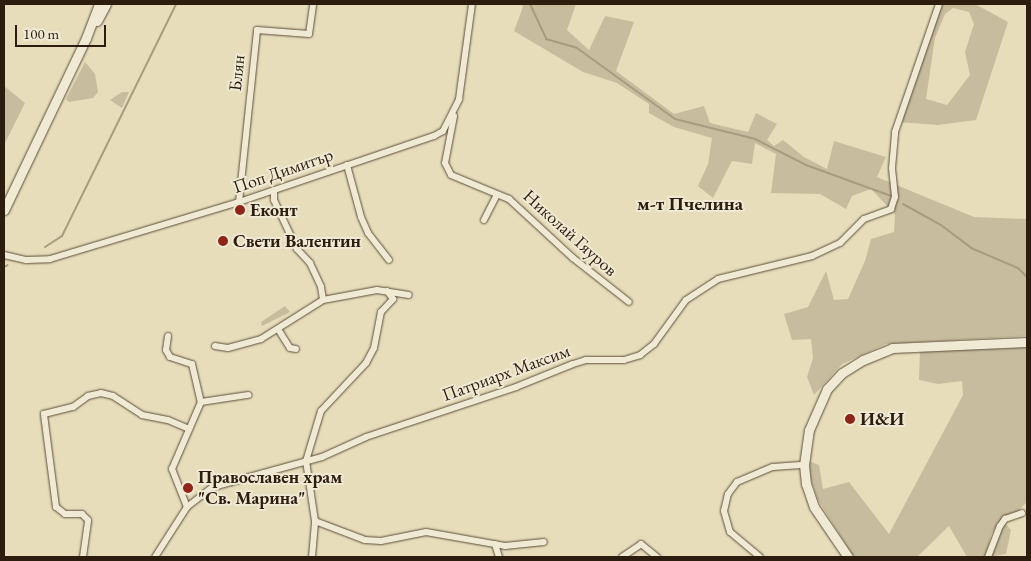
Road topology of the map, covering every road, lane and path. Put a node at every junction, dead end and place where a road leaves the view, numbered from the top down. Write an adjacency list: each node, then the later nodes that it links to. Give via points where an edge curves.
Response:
1 (99, 4): 6 (street)
2 (106, 4): 6 (street)
3 (313, 4): 11 (street, Блян, via 309,34 257,30)
4 (472, 4): 7 (street, Поп Димитър)
5 (939, 4): 28 (street, Патриарх Максим, via 895,132 893,206 864,219 840,243 826,250 718,279 686,300 654,344 640,355 624,360 586,360 573,364 516,388 398,426)
6 (86, 38): 12 (street)
7 (459, 100): 8 (street, Поп Димитър, via 443,131); 10 (street, Николай Гяуров, via 448,140 446,169 457,179)
8 (348, 164): 9 (street, Поп Димитър); 15 (street, via 360,217)
9 (274, 190): 11 (street, Поп Димитър); 18 (street, via 274,200 297,249 310,263)
10 (497, 195): 13 (street); 19 (street, Николай Гяуров, via 510,199 568,254)
11 (239, 202): 14 (street, Поп Димитър, via 50,258 26,260)
12 (4, 210)
13 (484, 220)
14 (4, 255)
15 (389, 260)
16 (388, 291): 17 (street); 18 (street); 28 (street, via 393,299 381,312 374,348 366,363 321,411)
17 (409, 295)
18 (323, 300): 20 (street)
19 (630, 302)
20 (278, 329): 23 (street, via 261,339 228,348); 24 (street, via 290,348)
21 (168, 336): 26 (street, via 167,355 192,364)
22 (1027, 342): 29 (street, via 892,348 863,360 842,373 816,408)
23 (215, 346)
24 (296, 349)
25 (248, 395): 26 (street)
26 (201, 402): 27 (street)
27 (189, 430): 30 (street, via 172,469); 35 (street, via 168,420 137,413 106,394 94,394 73,407 44,414 56,507 65,514 82,514 88,520)
28 (306, 461): 30 (street, Патриарх Максим, via 213,487); 32 (street)
29 (804, 464): 41 (street, via 773,467 737,482 728,494 724,511 730,532); 42 (street, via 814,507)
30 (187, 507): 36 (street, Патриарх Максим)
31 (1022, 513): 43 (street, via 1005,520 1000,526)
32 (315, 521): 34 (street, via 365,540 381,541 426,532); 37 (street)
33 (544, 542): 34 (street, via 514,546)
34 (495, 544): 38 (street)
35 (82, 557)
36 (155, 557)
37 (312, 557)
38 (499, 557)
39 (622, 557): 40 (street, via 641,544)
40 (657, 557)
41 (760, 557)
42 (848, 557)
43 (988, 557)

